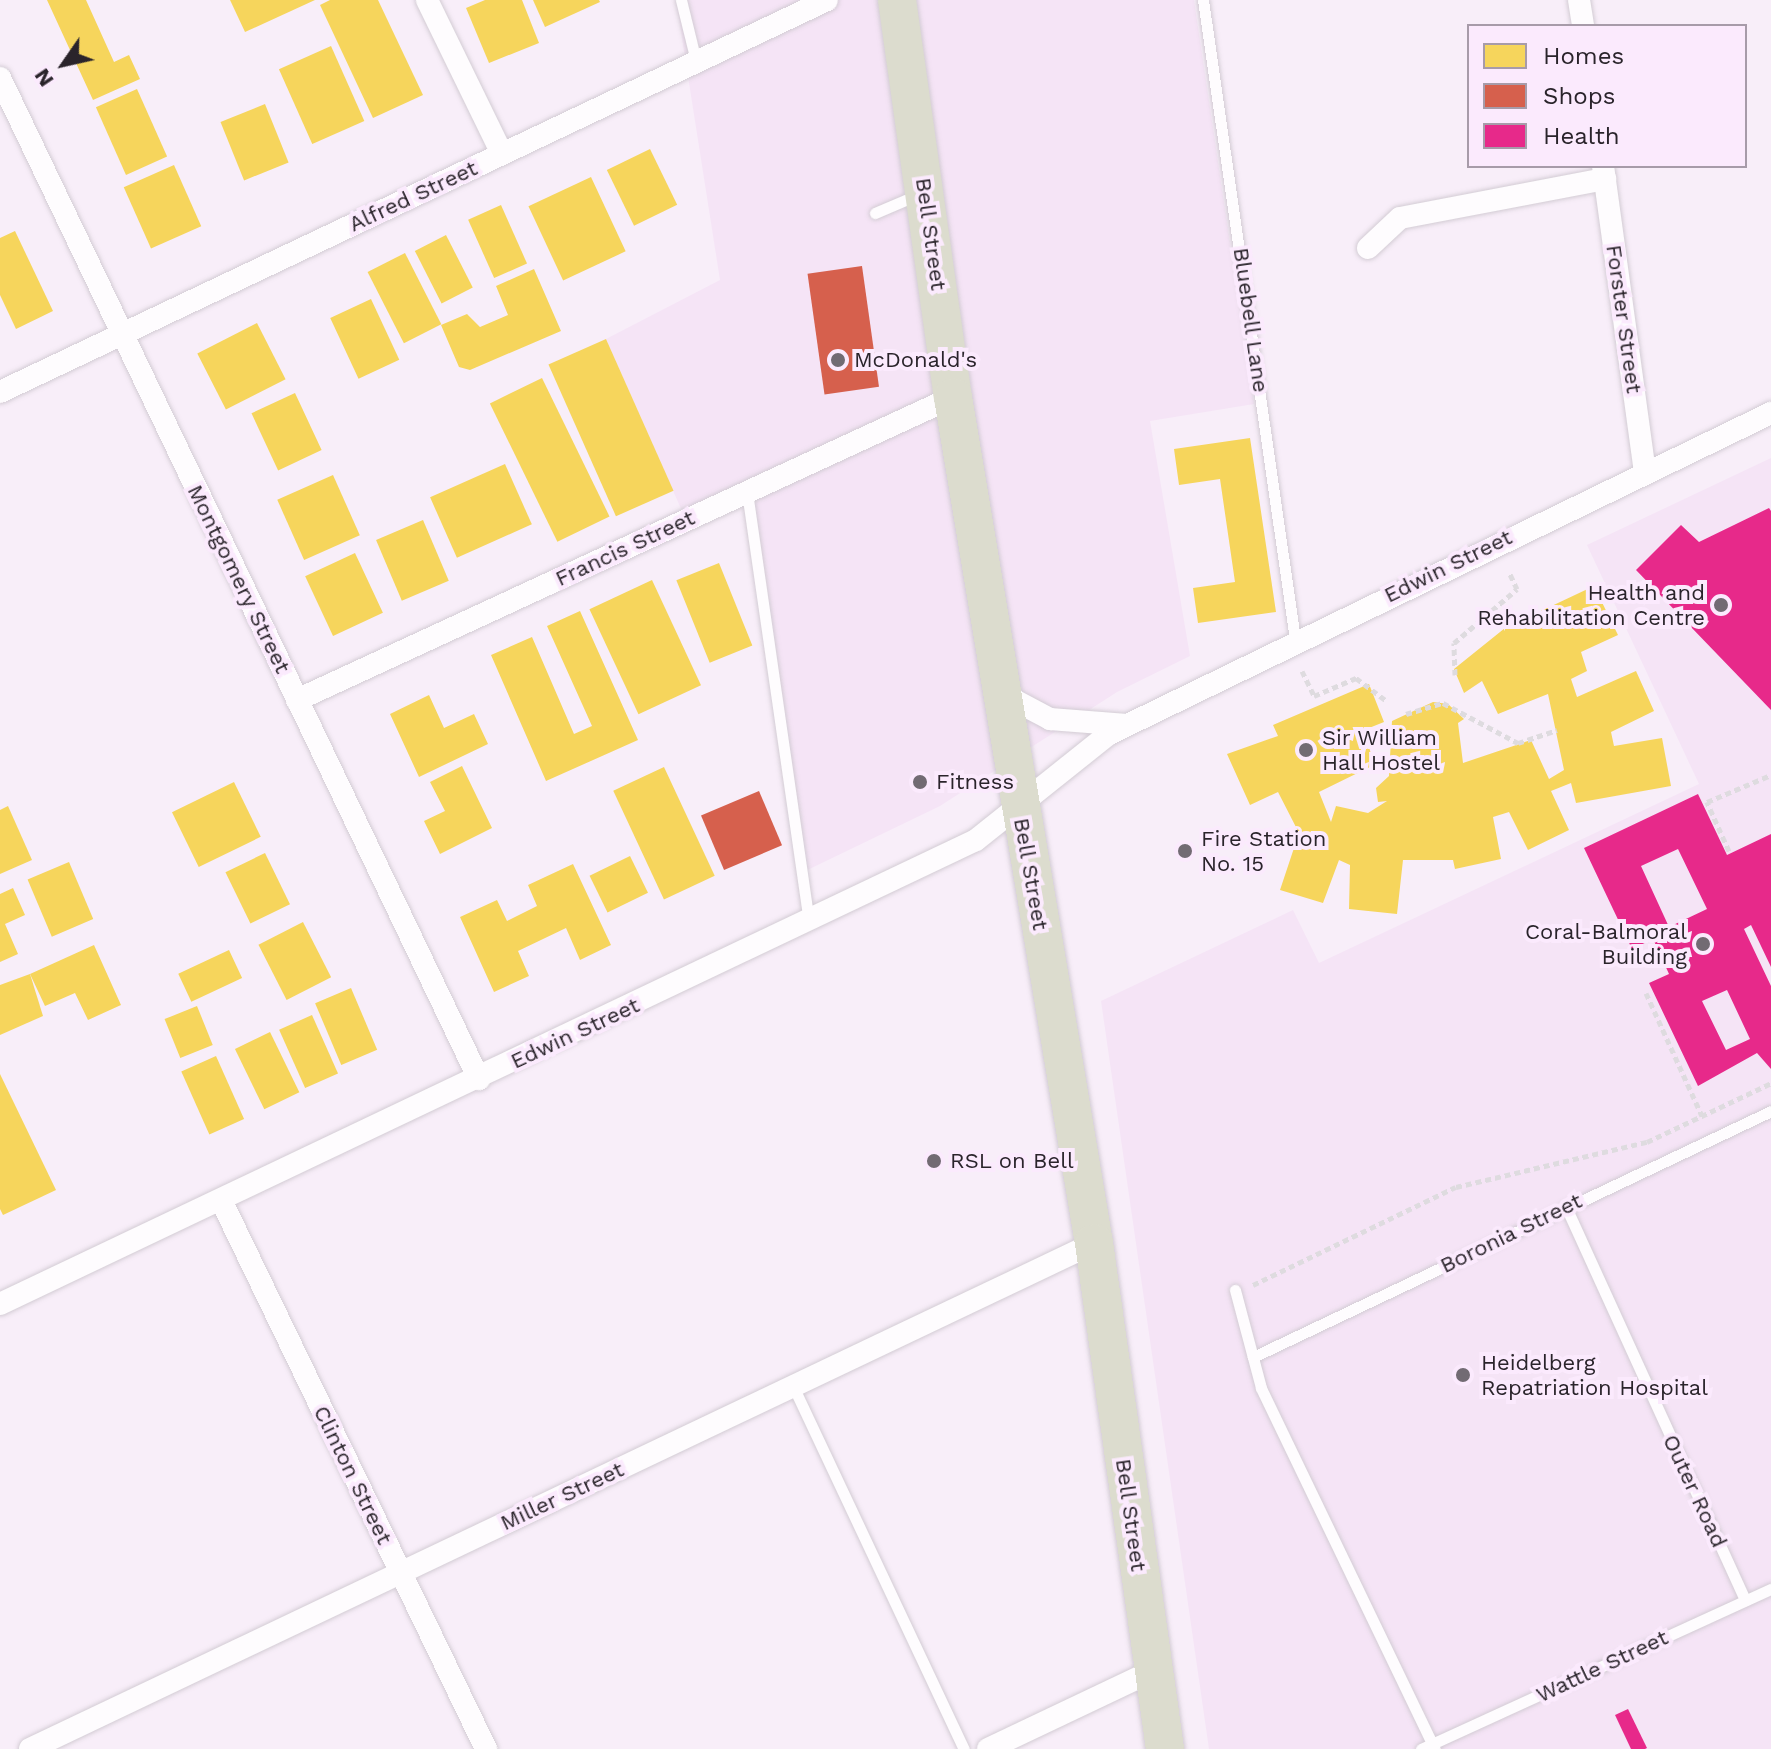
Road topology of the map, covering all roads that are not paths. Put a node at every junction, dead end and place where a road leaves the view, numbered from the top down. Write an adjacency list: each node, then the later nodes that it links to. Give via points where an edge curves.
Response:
1 (427, 0): 10 (street)
2 (681, 0): 8 (lane)
3 (827, 0): 8 (street, Alfred Street)
4 (897, 0): 12 (highway, Bell Street)
5 (1203, 0): 21 (lane, Bluebell Lane)
6 (1579, 0): 7 (street)
7 (1583, 24)
8 (696, 61): 10 (street, Alfred Street)
9 (0, 78): 15 (street, Montgomery Street)
10 (502, 154): 15 (street, Alfred Street)
11 (1604, 173): 14 (street, via 1400,218); 19 (street, Forster Street)
12 (925, 192): 13 (lane); 17 (highway, Bell Street)
13 (875, 213)
14 (1368, 248)
15 (121, 334): 16 (street, Alfred Street); 23 (street, Montgomery Street)
16 (0, 392)
17 (953, 397): 20 (street, Francis Street); 22 (highway, Bell Street)
18 (1771, 413): 19 (street, Edwin Street)
19 (1645, 472): 21 (street, Edwin Street)
20 (747, 492): 23 (street, Francis Street); 26 (lane)
21 (1295, 639): 24 (street, Edwin Street)
22 (998, 676): 24 (street, via 1014,700 1050,719); 25 (highway, Bell Street)
23 (297, 700): 27 (street, Montgomery Street)
24 (1127, 725): 25 (street, Edwin Street)
25 (1019, 804): 26 (street, Edwin Street, via 976,840); 31 (highway, Bell Street)
26 (809, 923): 27 (street, Edwin Street)
27 (479, 1079): 29 (street, Edwin Street)
28 (1771, 1111): 30 (lane, Boronia Street)
29 (221, 1200): 33 (street, Edwin Street); 36 (street, Clinton Street)
30 (1566, 1207): 34 (lane, Boronia Street); 38 (lane, Outer Road)
31 (1094, 1243): 35 (street, Miller Street); 39 (highway, Bell Street)
32 (1235, 1290): 34 (lane)
33 (0, 1304)
34 (1253, 1357): 40 (lane)
35 (793, 1386): 36 (street, Miller Street); 43 (lane)
36 (401, 1573): 41 (street, Miller Street); 42 (street, Clinton Street)
37 (1771, 1589): 38 (lane, Wattle Street)
38 (1745, 1600): 40 (lane, Wattle Street)
39 (1152, 1671): 44 (street); 45 (highway, Bell Street)
40 (1429, 1747)
41 (30, 1749)
42 (486, 1749)
43 (964, 1749)
44 (988, 1749)
45 (1165, 1749)

